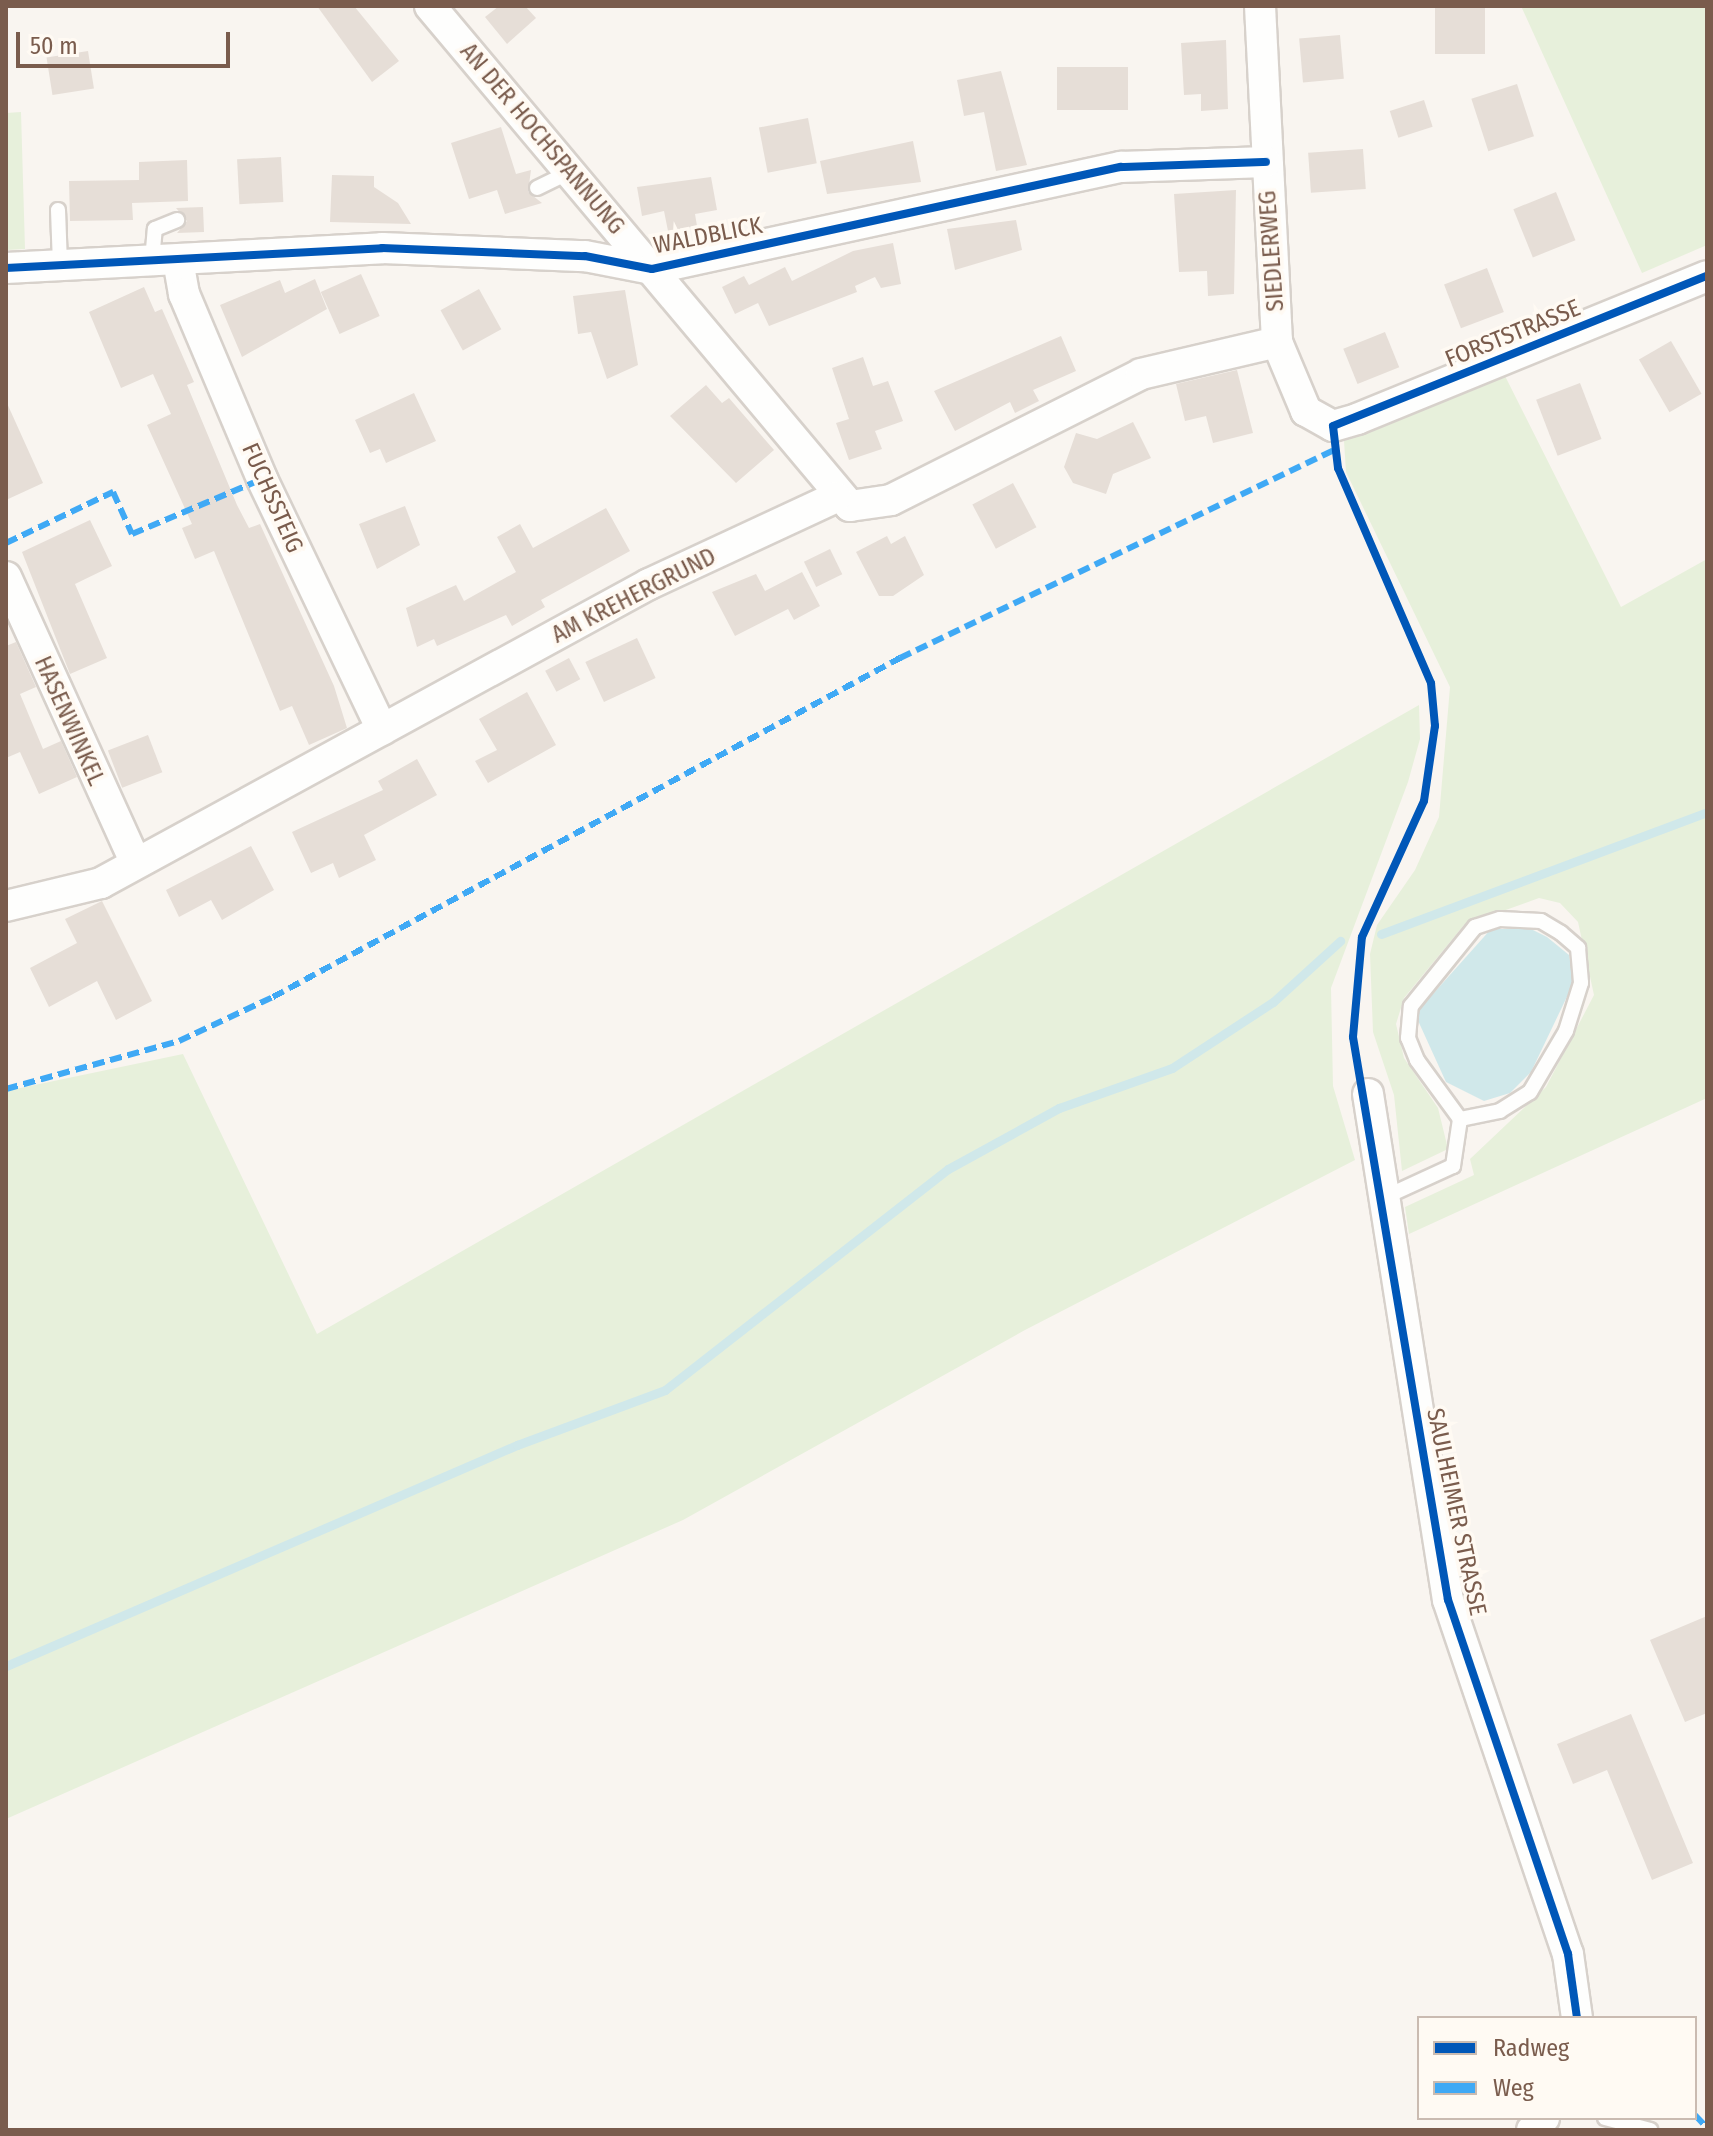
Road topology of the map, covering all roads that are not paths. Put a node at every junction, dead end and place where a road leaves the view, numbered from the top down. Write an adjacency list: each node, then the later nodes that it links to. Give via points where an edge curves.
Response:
1 (430, 6): 4 (street, AN DER HOCHSPANNUNG)
2 (1260, 6): 3 (street, SIEDLERWEG)
3 (1266, 162): 11 (street, WALDBLICK, via 1121,167); 13 (street, SIEDLERWEG)
4 (570, 172): 5 (lane); 11 (street, AN DER HOCHSPANNUNG)
5 (537, 188)
6 (58, 210): 9 (lane)
7 (177, 220): 8 (lane, via 155,229)
8 (165, 260): 9 (street, WALDBLICK); 11 (street, WALDBLICK, via 382,248 585,256); 17 (street, FUCHSSTEIG)
9 (60, 265): 10 (street, WALDBLICK)
10 (6, 268)
11 (652, 269): 15 (street, AN DER HOCHSPANNUNG)
12 (1707, 276): 14 (street, FORSTSTRASSE)
13 (1277, 342): 14 (street, SIEDLERWEG, via 1306,411); 15 (street, via 1141,374 867,509)
14 (1333, 426)
15 (836, 497): 17 (street, AM KREHERGRUND, via 649,584)
16 (6, 577): 18 (street, HASENWINKEL)
17 (382, 730): 18 (street, AM KREHERGRUND)
18 (136, 863): 19 (street, AM KREHERGRUND, via 73,893)
19 (6, 906)
20 (1368, 1094): 22 (street, SAULHEIMER STRASSE)
21 (1460, 1119): 21 (lane, via 1500,1111 1530,1092 1566,1031 1581,983 1578,948 1541,921 1500,919 1475,927 1411,1006 1408,1038 1417,1060); 22 (lane, via 1453,1166)
22 (1383, 1198): 23 (street, SAULHEIMER STRASSE, via 1448,1600 1568,1954)
23 (1577, 2016)
24 (1612, 2120): 25 (lane)
25 (1650, 2130)

